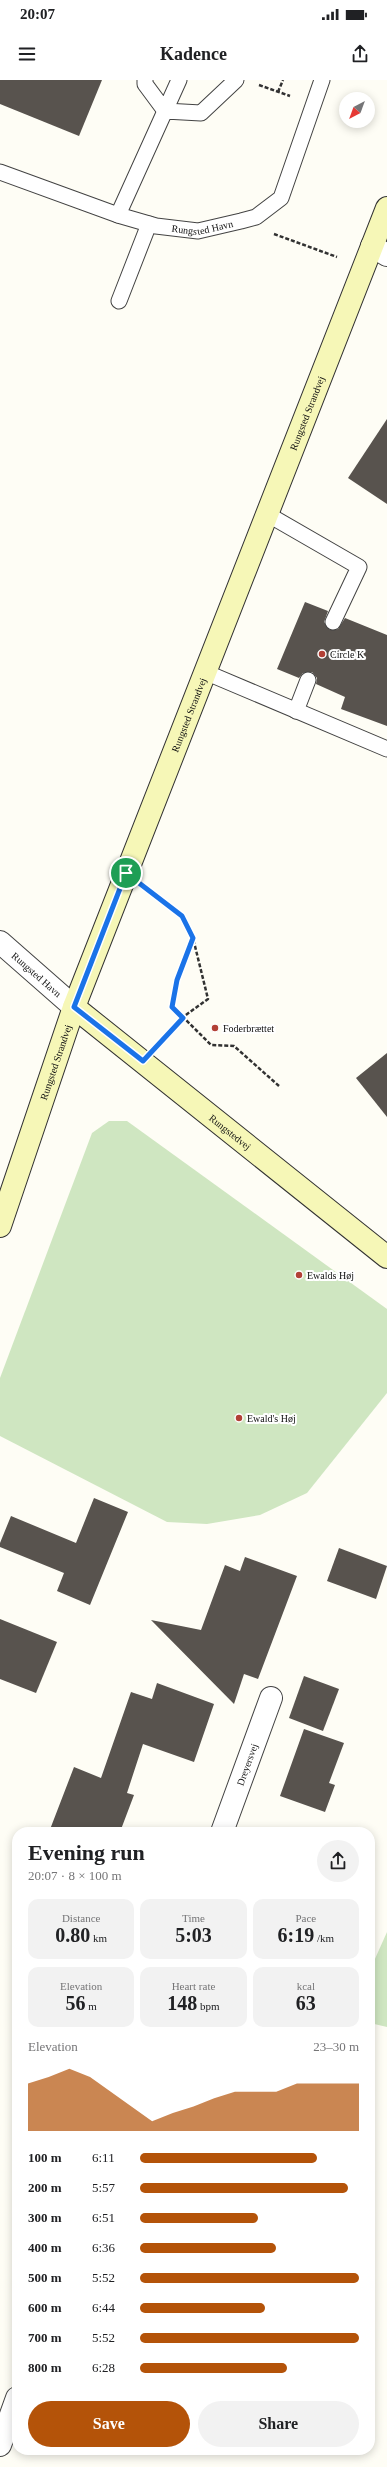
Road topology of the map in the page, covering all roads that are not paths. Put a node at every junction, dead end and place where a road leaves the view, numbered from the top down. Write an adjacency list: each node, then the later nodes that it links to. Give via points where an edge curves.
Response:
1 (145, 80): 5 (lane, via 145,84)
2 (179, 80): 5 (lane)
3 (236, 80): 5 (lane, via 201,113)
4 (322, 80): 9 (lane, Rungsted Havn, via 281,198 256,217 198,231)
5 (165, 111): 8 (lane)
6 (0, 172): 8 (lane, Rungsted Havn)
7 (387, 208): 10 (main road, Rungsted Strandvej)
8 (118, 215): 9 (lane, Rungsted Havn)
9 (149, 224): 11 (lane)
10 (380, 251): 12 (main road, Rungsted Strandvej, via 364,267)
11 (119, 301)
12 (267, 514): 13 (lane, via 359,567); 14 (main road, Rungsted Strandvej)
13 (334, 622)
14 (205, 672): 16 (lane); 19 (main road, Rungsted Strandvej)
15 (308, 680): 16 (lane)
16 (296, 711): 17 (lane)
17 (387, 748)
18 (0, 942): 19 (street, Rungsted Havn)
19 (74, 1007): 20 (main road, Rungsted Strandvej); 21 (main road, Rungstedvej)
20 (0, 1226)
21 (387, 1257)
22 (271, 1698): 23 (street, Dreyersvej)
23 (224, 1827)
24 (12, 2412): 25 (street)
25 (0, 2445)

